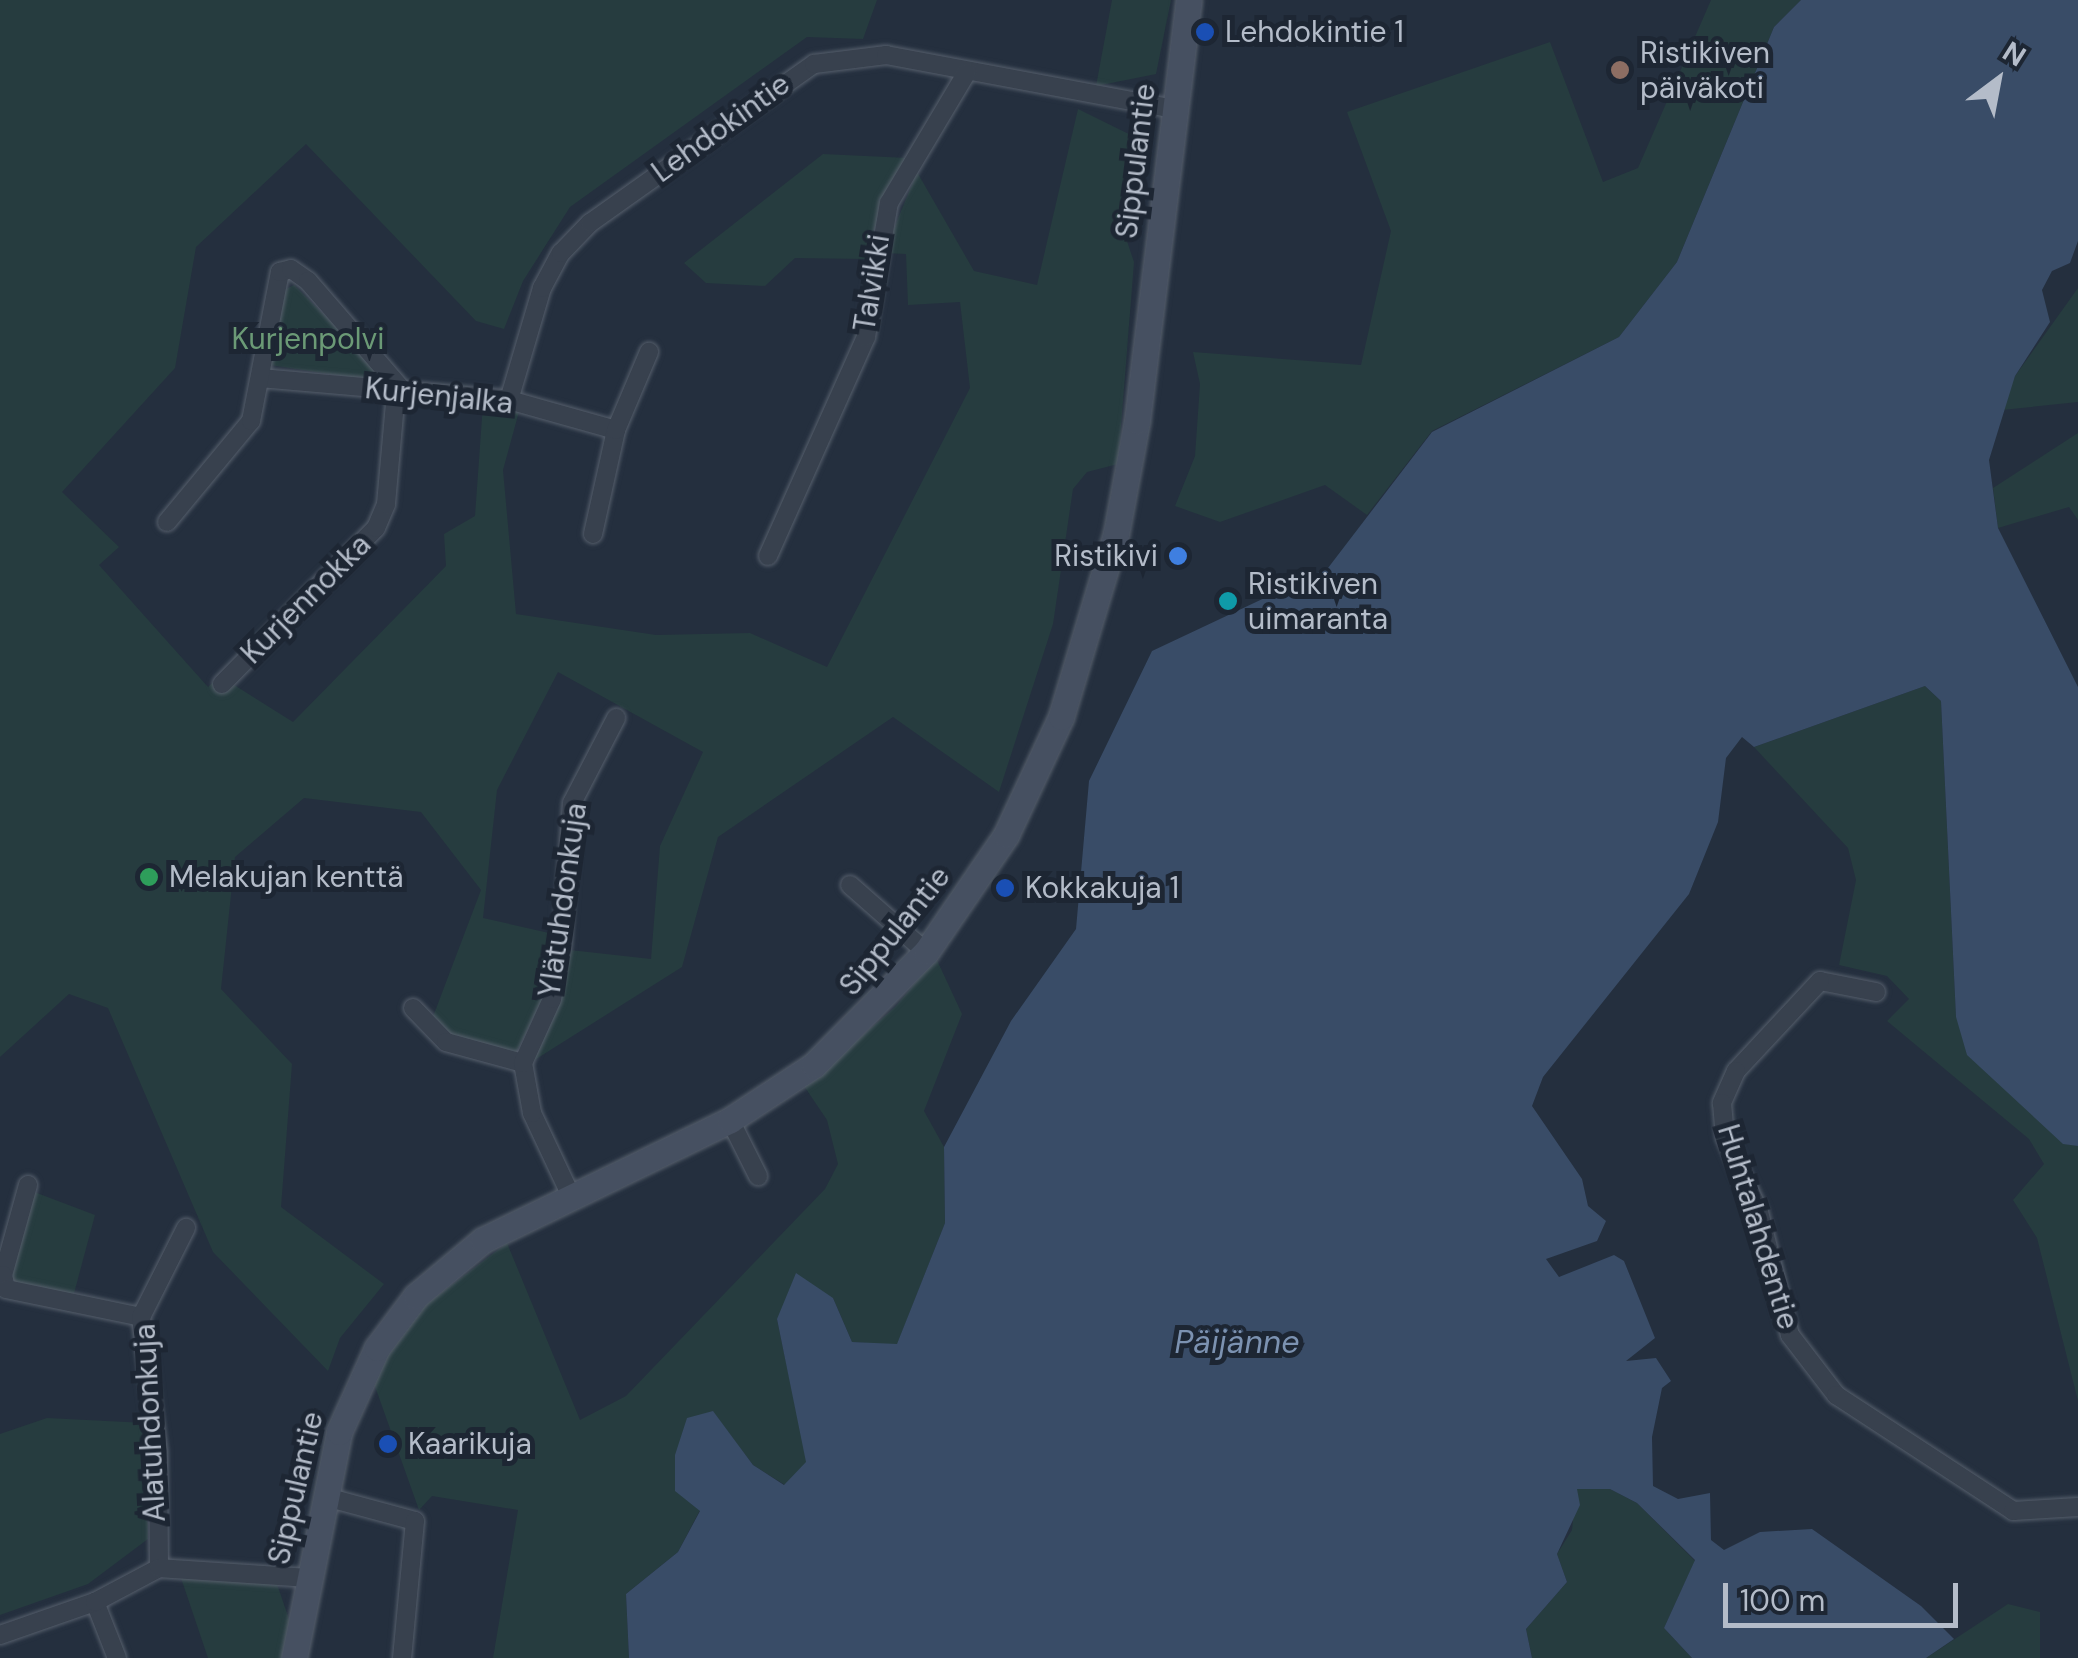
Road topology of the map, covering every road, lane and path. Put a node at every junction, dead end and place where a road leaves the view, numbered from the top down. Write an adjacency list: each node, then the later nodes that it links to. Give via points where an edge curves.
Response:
1 (1189, 0): 3 (street, Sippulantie)
2 (967, 72): 3 (street, Lehdokintie); 7 (street, Lehdokintie, via 886,55 842,56 781,80 561,254 542,288); 11 (street, Talvikki, via 889,203 866,337)
3 (1174, 109): 15 (street, Sippulantie, via 1138,422 1092,624 1031,786)
4 (649, 352): 8 (street)
5 (260, 378): 6 (street, Kurjenjalka); 6 (street, via 272,288 291,268); 9 (street, via 242,435)
6 (400, 392): 7 (street, Kurjenjalka); 12 (street, Kurjennokka, via 386,504 376,528)
7 (509, 400): 8 (street, Kurjenjalka)
8 (616, 430): 10 (street)
9 (167, 522)
10 (593, 534)
11 (768, 556)
12 (222, 684)
13 (616, 718): 18 (street, Ylätuhdonkuja, via 572,803 552,999)
14 (850, 885): 15 (street)
15 (926, 952): 19 (street, Sippulantie, via 836,1046)
16 (1876, 992): 26 (street, Huhtalahdentie, via 1820,981 1736,1072 1722,1103 1725,1137 1760,1212 1790,1335 1836,1395 2014,1511)
17 (413, 1008): 18 (street, via 446,1042)
18 (523, 1062): 22 (street, via 532,1113)
19 (730, 1120): 20 (street); 22 (street, Sippulantie)
20 (758, 1176)
21 (28, 1184): 24 (street, via 2,1275 6,1289)
22 (571, 1196): 25 (street, Sippulantie, via 482,1240 400,1316 352,1398)
23 (186, 1228): 24 (street, Alatuhdonkuja)
24 (140, 1317): 27 (street, Alatuhdonkuja, via 158,1452)
25 (326, 1497): 28 (street, Sippulantie); 33 (street, via 415,1521)
26 (2078, 1507)
27 (158, 1568): 28 (street); 29 (street)
28 (308, 1578): 32 (street, Sippulantie)
29 (95, 1602): 30 (street); 31 (street)
30 (0, 1635)
31 (116, 1658)
32 (294, 1658)
33 (402, 1658)

